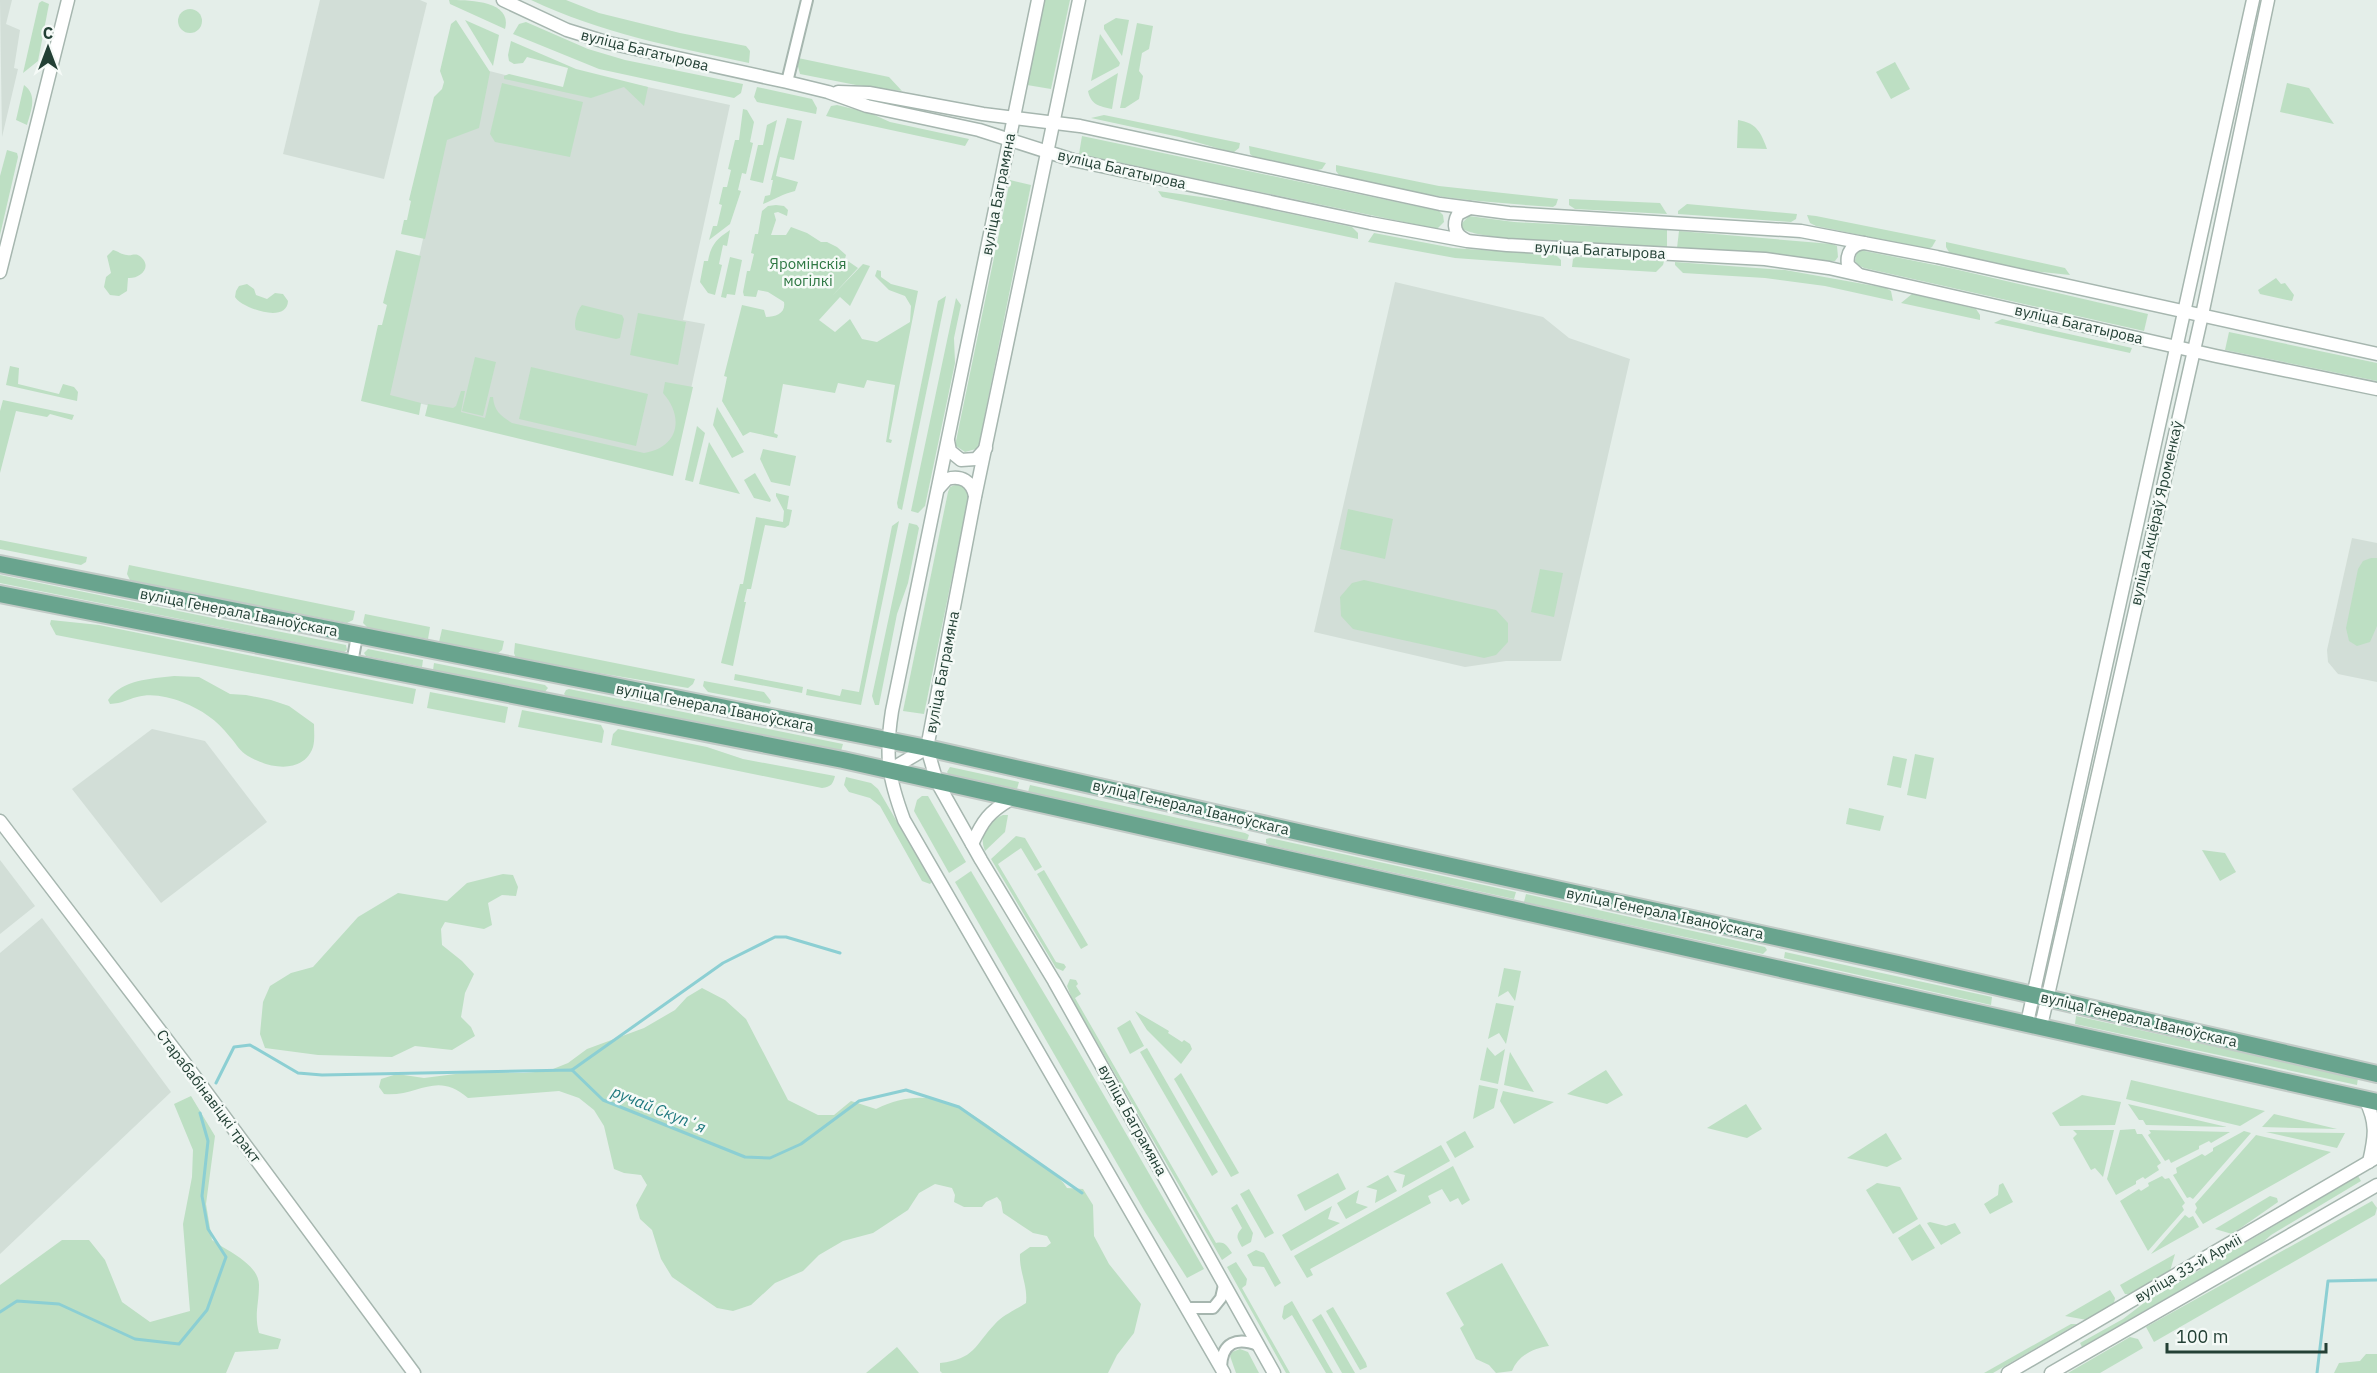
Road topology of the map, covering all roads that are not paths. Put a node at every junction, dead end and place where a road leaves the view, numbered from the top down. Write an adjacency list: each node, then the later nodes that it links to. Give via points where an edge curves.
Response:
1 (68, 0): 23 (street)
2 (503, 0): 10 (street, вуліца Багатырова, via 567,30 609,44)
3 (807, 0): 10 (street)
4 (1038, 0): 12 (street, вуліца Баграмяна)
5 (1079, 0): 13 (street, вуліца Баграмяна)
6 (2253, 0): 8 (street, вуліца Акцёраў Яроменкаў)
7 (2265, 1): 9 (street, вуліца Акцёраў Яроменкаў)
8 (2236, 73): 9 (street); 25 (street, вуліца Акцёраў Яроменкаў)
9 (2252, 77): 26 (street, вуліца Акцёраў Яроменкаў)
10 (787, 82): 11 (street, вуліца Багатырова)
11 (828, 92): 12 (street, вуліца Багатырова, via 869,93); 14 (street, вуліца Багатырова, via 867,106)
12 (1013, 116): 13 (street, вуліца Багатырова); 14 (street, вуліца Баграмяна)
13 (1054, 122): 15 (street, вуліца Баграмяна); 16 (street, вуліца Багатырова)
14 (1009, 139): 15 (street, вуліца Багатырова); 31 (street, вуліца Баграмяна)
15 (1048, 153): 18 (street, вуліца Багатырова); 32 (street, вуліца Баграмяна)
16 (1440, 204): 17 (street, вуліца Багатырова); 18 (street, via 1447,210 1449,222 1443,232)
17 (1472, 208): 19 (street, вуліца Багатырова); 20 (street, via 1462,211 1455,223 1459,236)
18 (1435, 235): 20 (street, вуліца Багатырова)
19 (1834, 236): 21 (street, вуліца Багатырова); 22 (street, via 1844,246 1844,256)
20 (1467, 241): 22 (street, вуліца Багатырова, via 1765,259)
21 (1865, 243): 24 (street, via 1852,247 1848,256 1848,265); 25 (street, вуліца Багатырова)
22 (1829, 268): 24 (street, вуліца Багатырова)
23 (0, 272)
24 (1858, 274): 27 (street, вуліца Багатырова)
25 (2182, 311): 26 (street, вуліца Багатырова); 27 (street, вуліца Акцёраў Яроменкаў)
26 (2202, 315): 28 (street, вуліца Акцёраў Яроменкаў); 29 (street, вуліца Багатырова)
27 (2175, 346): 28 (street, вуліца Багатырова); 33 (street, вуліца Акцёраў Яроменкаў)
28 (2193, 350): 30 (street, вуліца Багатырова); 34 (street, вуліца Акцёраў Яроменкаў)
29 (2377, 354)
30 (2377, 389)
31 (949, 437): 32 (street, via 953,455 966,461 980,457); 35 (street, вуліца Баграмяна)
32 (987, 444): 36 (street, вуліца Баграмяна)
33 (2145, 484): 34 (street); 37 (street, вуліца Акцёраў Яроменкаў)
34 (2162, 488): 38 (street, вуліца Акцёраў Яроменкаў)
35 (938, 490): 36 (street, via 947,479 960,478 973,487); 51 (street, вуліца Баграмяна)
36 (975, 497): 52 (street, вуліца Баграмяна)
37 (2136, 526): 38 (street); 42 (street, вуліца Акцёраў Яроменкаў)
38 (2153, 529): 43 (street, вуліца Акцёраў Яроменкаў)
39 (0, 564): 41 (main road, вуліца Генерала Іваноўскага)
40 (0, 594): 44 (main road, вуліца Генерала Іваноўскага)
41 (357, 636): 44 (street); 45 (main road, вуліца Генерала Іваноўскага)
42 (2109, 650): 43 (street); 47 (street, вуліца Акцёраў Яроменкаў)
43 (2125, 654): 48 (street, вуліца Акцёраў Яроменкаў)
44 (352, 663): 49 (main road, вуліца Генерала Іваноўскага)
45 (546, 674): 46 (main road, вуліца Генерала Іваноўскага); 49 (main road, via 553,690)
46 (574, 679): 50 (main road, via 562,684 559,691 561,701); 51 (main road, вуліца Генерала Іваноўскага)
47 (2099, 694): 48 (street); 56 (street, вуліца Акцёраў Яроменкаў)
48 (2115, 697): 57 (street, вуліца Акцёраў Яроменкаў)
49 (540, 701): 50 (main road, вуліца Генерала Іваноўскага)
50 (568, 707): 53 (main road, вуліца Генерала Іваноўскага)
51 (887, 740): 52 (main road, вуліца Генерала Іваноўскага); 53 (street, вуліца Баграмяна)
52 (927, 748): 53 (street); 54 (street, вуліца Баграмяна); 58 (main road, вуліца Генерала Іваноўскага)
53 (888, 771): 54 (main road, вуліца Генерала Іваноўскага); 75 (street, вуліца Баграмяна, via 904,820)
54 (937, 782): 55 (main road, вуліца Генерала Іваноўскага); 61 (street, вуліца Баграмяна)
55 (1011, 799): 61 (street, via 992,810); 62 (main road, вуліца Генерала Іваноўскага)
56 (2075, 805): 57 (street); 68 (street, вуліца Акцёраў Яроменкаў)
57 (2090, 809): 68 (street, вуліца Акцёраў Яроменкаў)
58 (1247, 820): 60 (main road, вуліца Генерала Іваноўскага); 62 (main road, via 1254,825 1255,838)
59 (0, 821): 82 (street, Старабабінавіцкі тракт)
60 (1276, 827): 63 (main road, via 1261,836 1262,847); 64 (main road, вуліца Генерала Іваноўскага)
61 (972, 844): 74 (street, вуліца Баграмяна, via 1054,981)
62 (1240, 848): 63 (main road, вуліца Генерала Іваноўскага)
63 (1270, 854): 66 (main road, вуліца Генерала Іваноўскага)
64 (1762, 935): 65 (main road, вуліца Генерала Іваноўскага); 66 (main road, via 1772,944 1772,952 1768,959)
65 (1792, 941): 67 (main road, via 1779,954); 68 (main road, вуліца Генерала Іваноўскага)
66 (1756, 963): 67 (main road, вуліца Генерала Іваноўскага)
67 (1786, 970): 69 (main road, вуліца Генерала Іваноўскага)
68 (2040, 997): 69 (street, вуліца Акцёраў Яроменкаў); 70 (main road, вуліца Генерала Іваноўскага)
69 (2034, 1024): 71 (main road, вуліца Генерала Іваноўскага)
70 (2377, 1074)
71 (2371, 1100): 72 (street, вуліца 33-й Арміі)
72 (2373, 1160): 76 (street, вуліца 33-й Арміі)
73 (2377, 1185): 79 (street, вуліца 33-й Арміі)
74 (1224, 1285): 75 (street, via 1213,1308); 77 (street, вуліца Баграмяна)
75 (1187, 1308): 81 (street, вуліца Баграмяна)
76 (2079, 1332): 78 (street, вуліца 33-й Арміі); 79 (street, via 2076,1346)
77 (1258, 1345): 81 (street, via 1247,1341 1231,1344 1224,1350); 83 (street, вуліца Баграмяна)
78 (2057, 1345): 80 (street, via 2070,1349 2072,1357); 84 (street, вуліца 33-й Арміі)
79 (2089, 1351): 80 (street, вуліца 33-й Арміі)
80 (2067, 1364): 85 (street, вуліца 33-й Арміі)
81 (1222, 1370)
82 (414, 1373)
83 (1274, 1373)
84 (2008, 1373)
85 (2051, 1373)

